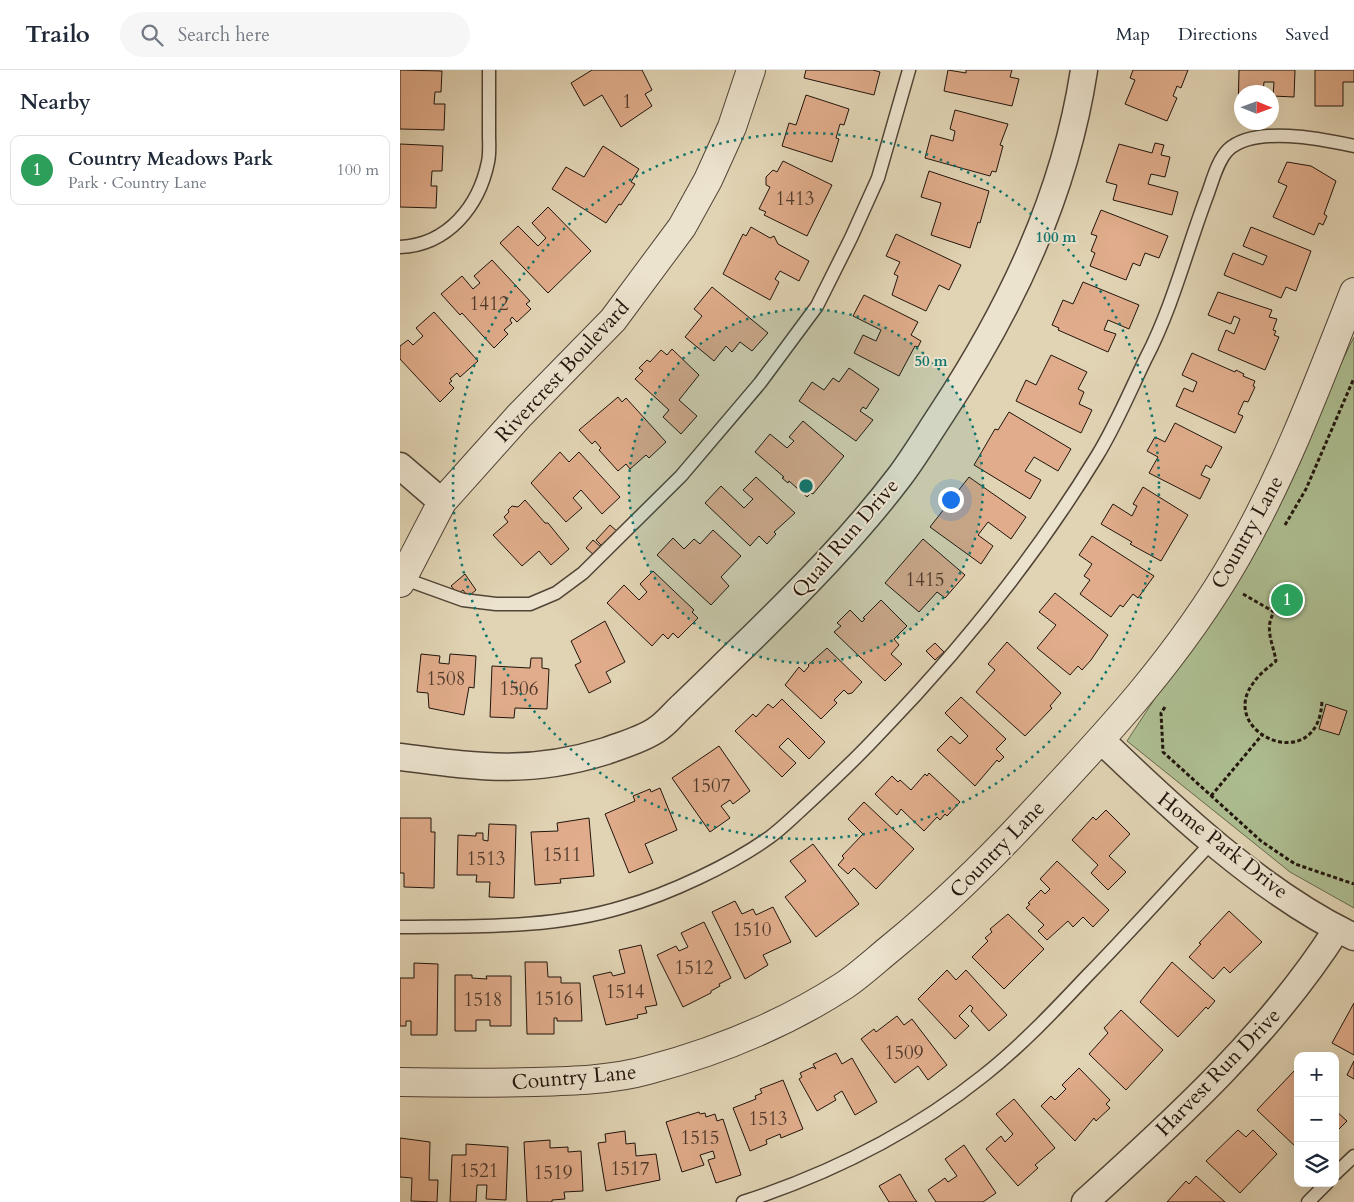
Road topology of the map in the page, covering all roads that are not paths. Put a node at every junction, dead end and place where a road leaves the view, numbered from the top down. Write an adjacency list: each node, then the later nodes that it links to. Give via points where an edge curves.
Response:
1 (489, 70): 6 (lane, via 489,161 479,192 450,230 430,241)
2 (751, 70): 9 (street, Rivercrest Boulevard, via 732,127 682,227 614,320 519,416)
3 (909, 70): 10 (lane, via 878,178 816,306 760,383 681,476 583,573 556,592 530,604 463,600)
4 (1084, 70): 12 (street, Quail Run Drive, via 1063,165 1044,222 1005,309 978,357 901,475 788,603 656,730 624,745 580,758 515,768 484,768)
5 (1354, 146): 14 (lane, via 1319,139 1274,137 1239,142 1227,151 1197,222 1159,334 1098,454 1018,572 930,681 843,772 771,836 702,875 624,907 576,918 506,926)
6 (400, 247)
7 (1354, 292): 11 (street, Country Lane, via 1299,432 1237,557 1147,688)
8 (400, 466): 9 (street)
9 (442, 502): 10 (street, Rivercrest Boulevard)
10 (401, 581)
11 (1101, 740): 13 (street, Home Park Drive); 16 (street, Country Lane, via 977,872 929,916 847,984 766,1028 646,1071 607,1077 532,1082)
12 (400, 756)
13 (1213, 841): 15 (street, Home Park Drive, via 1241,864); 20 (lane, via 1038,1028 984,1076 882,1143 778,1190)
14 (400, 927)
15 (1346, 933): 21 (street, Harvest Run Drive, via 1263,1027 1147,1146)
16 (400, 1082)
17 (1354, 1156): 18 (lane)
18 (1339, 1170)
19 (1323, 1187): 22 (lane)
20 (743, 1202)
21 (1085, 1202)
22 (1308, 1202)

